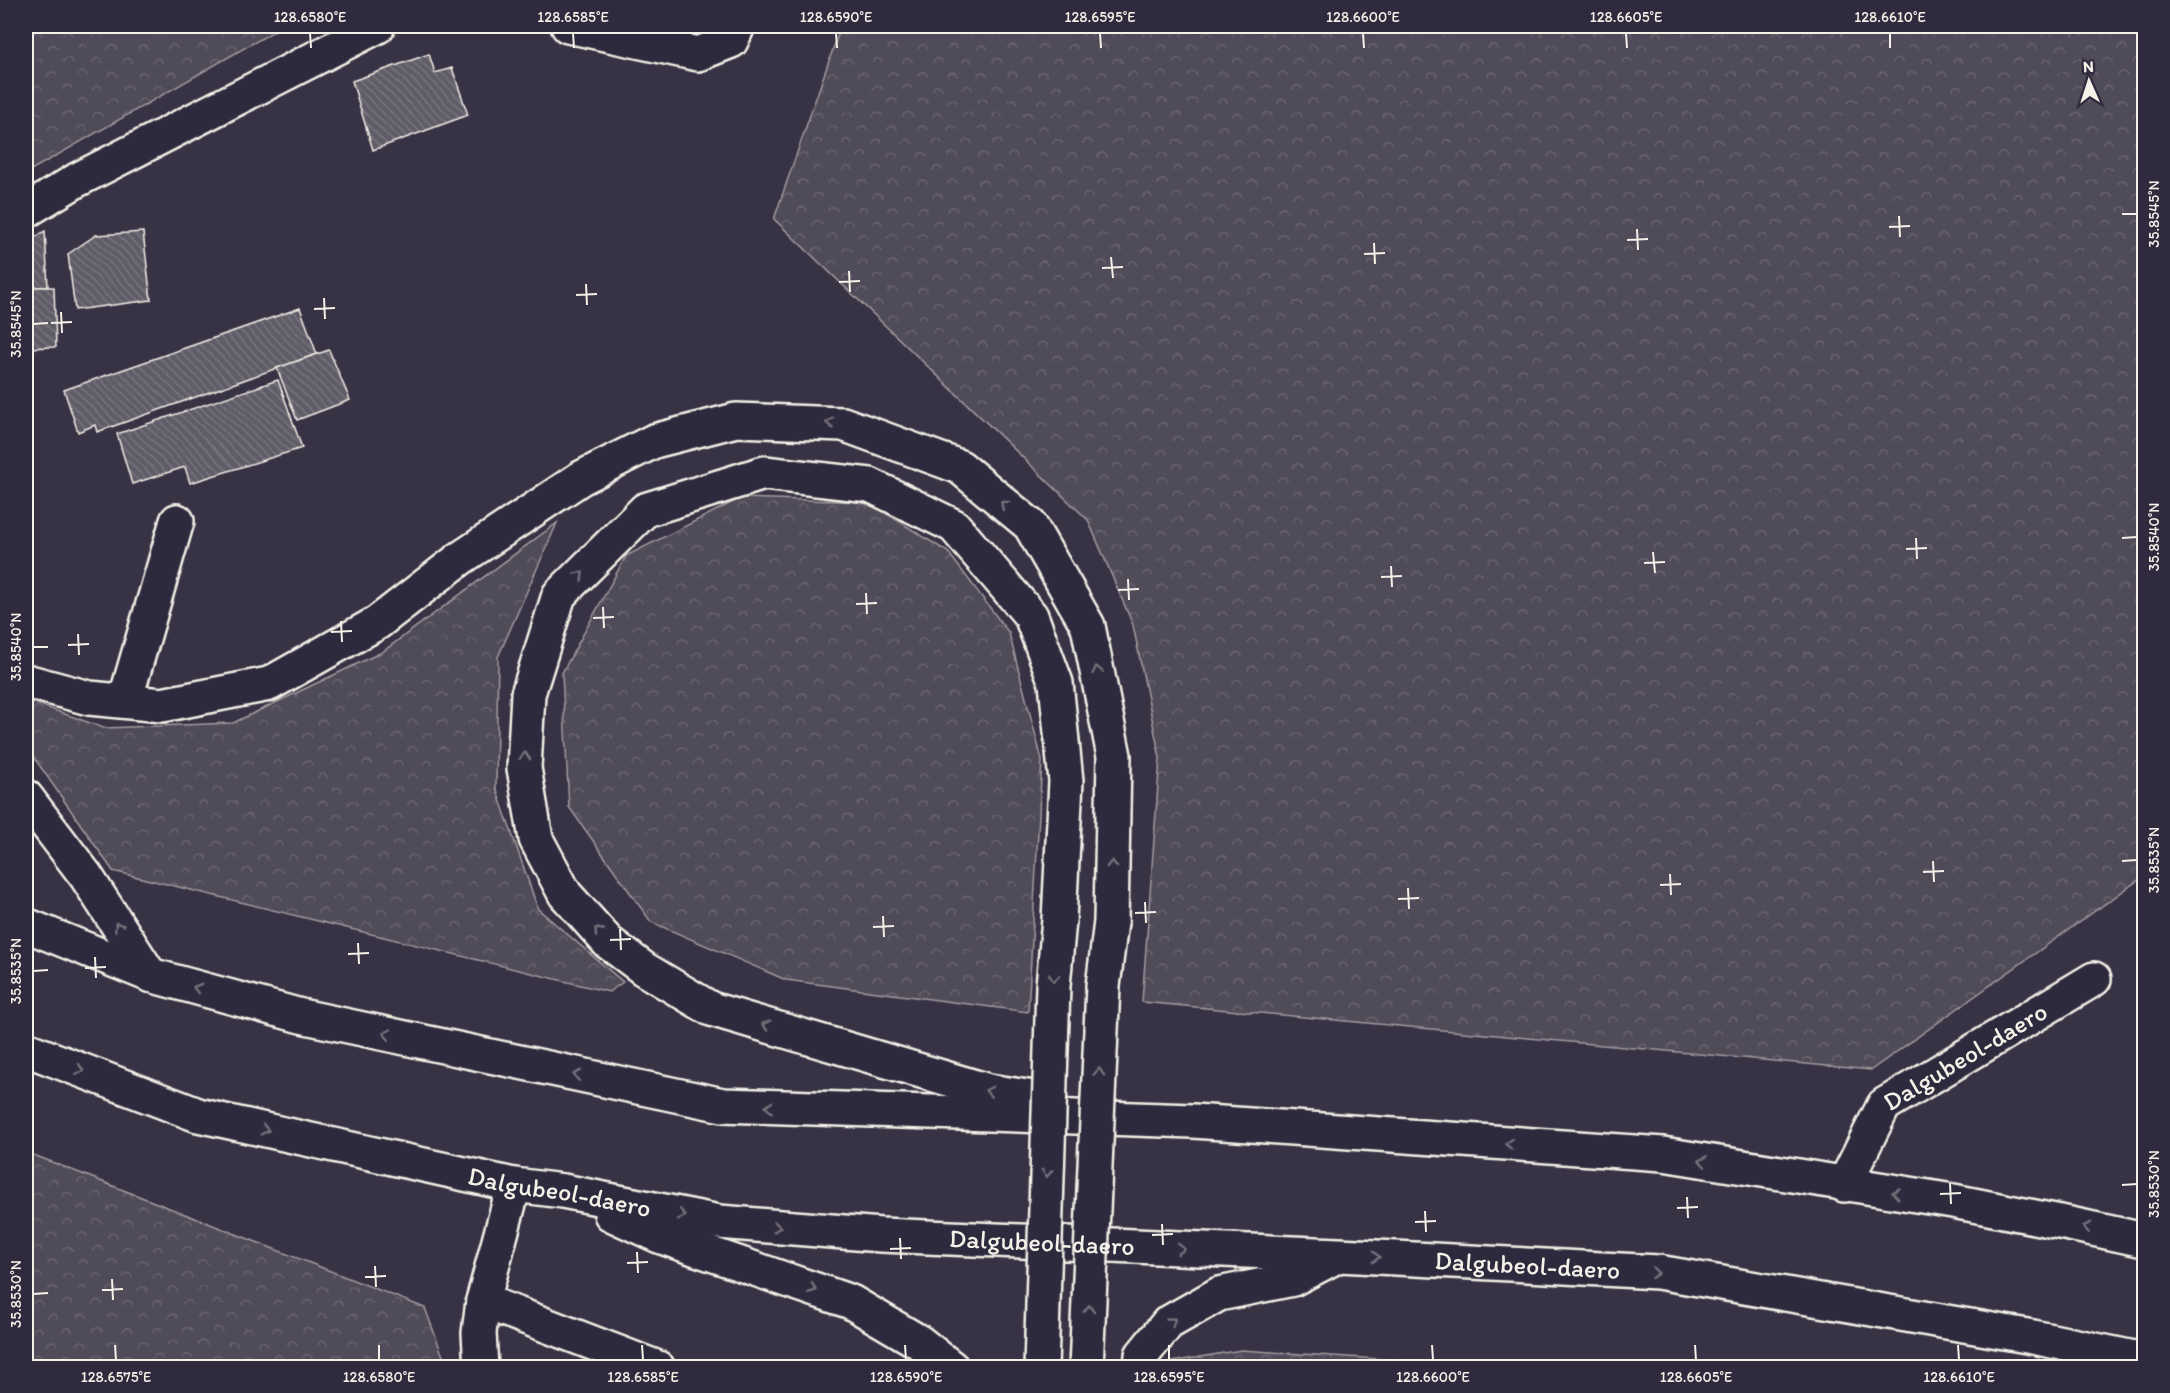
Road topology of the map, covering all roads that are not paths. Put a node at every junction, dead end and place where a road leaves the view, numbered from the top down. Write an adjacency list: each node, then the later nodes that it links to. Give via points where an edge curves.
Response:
1 (378, 26): 4 (main road, via 76,180)
2 (568, 26): 3 (main road, via 698,54 731,41)
3 (738, 26)
4 (26, 211)
5 (177, 521): 7 (main road)
6 (26, 681): 7 (main road, via 89,698)
7 (125, 701): 25 (main road, one-way to 7, bridge, via 1103,986 1111,922 1114,756 1088,626 1030,525 960,467 843,424 736,420 654,441 581,478 461,558 377,623 269,684 162,705)
8 (26, 797): 10 (main road, one-way to 8, via 86,876)
9 (26, 925): 10 (main road)
10 (150, 975): 13 (main road, one-way to 10, via 723,1105 301,1016)
11 (2094, 979): 15 (main road, Dalgubeol-daero, via 1884,1105)
12 (26, 1049): 14 (main road, Dalgubeol-daero, one-way to 14, via 198,1115)
13 (1193, 1121): 15 (main road, one-way to 13, via 1664,1154); 24 (main road, one-way to 24, bridge, via 989,1091 711,1009 644,969 608,942 565,894 537,839 524,768 528,694 559,595 645,510 764,473 870,485 954,526 1031,616 1056,683 1066,781 1053,986)
14 (514, 1185): 16 (main road, Dalgubeol-daero); 19 (main road)
15 (1844, 1185): 17 (main road, one-way to 15, via 1953,1201)
16 (563, 1191): 18 (main road, Dalgubeol-daero, one-way to 18, via 719,1222 870,1234); 23 (main road, one-way to 23, via 659,1236 851,1302 919,1342)
17 (2145, 1240)
18 (1339, 1255): 20 (main road, Dalgubeol-daero, one-way to 20, via 1658,1272); 26 (main road, one-way to 18, via 1142,1355 1168,1323 1219,1294 1293,1279)
19 (483, 1301): 21 (main road, via 479,1333); 22 (main road)
20 (2145, 1360)
21 (481, 1368)
22 (658, 1368)
23 (952, 1368)
24 (1041, 1368)
25 (1086, 1368)
26 (1141, 1368)

